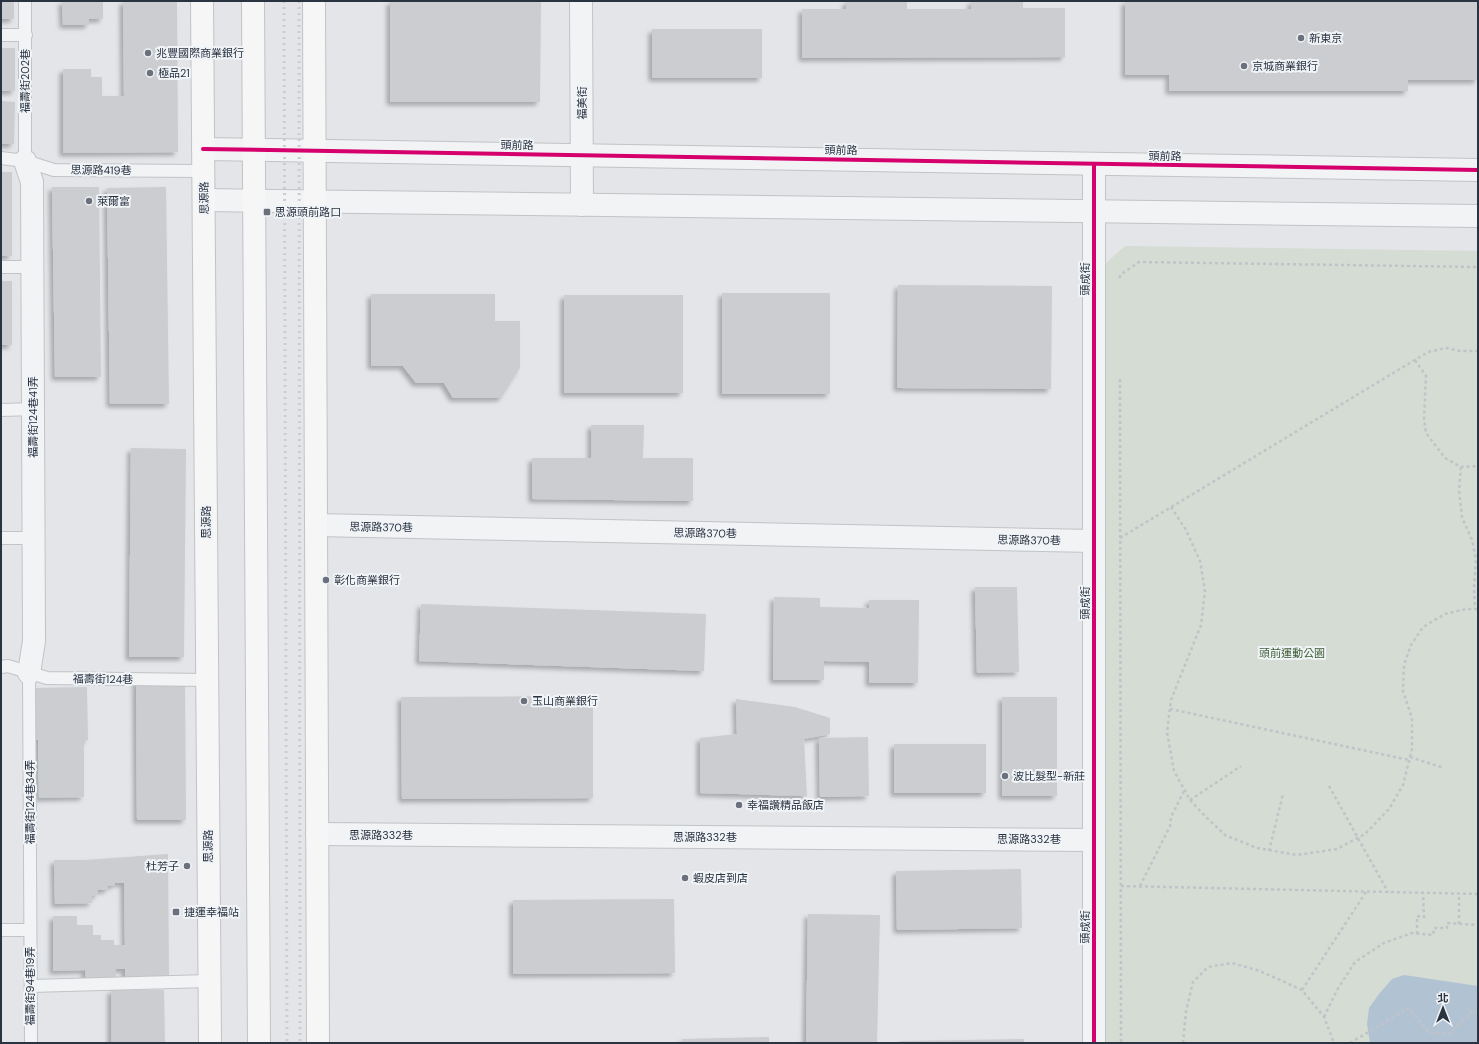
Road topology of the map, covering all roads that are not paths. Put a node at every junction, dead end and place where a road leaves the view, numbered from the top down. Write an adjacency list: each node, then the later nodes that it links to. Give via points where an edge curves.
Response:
1 (26, 1): 7 (lane, 福壽街202巷)
2 (202, 1): 8 (main road, 思源路)
3 (253, 1): 9 (main road)
4 (314, 1): 10 (main road)
5 (581, 1): 11 (street, 福美街)
6 (1, 35): 7 (lane)
7 (26, 35): 13 (lane, 福壽街202巷)
8 (203, 149): 9 (street, 頭前路); 16 (main road, 思源路)
9 (254, 150): 10 (street, 頭前路); 18 (main road)
10 (314, 151): 11 (street, 頭前路); 19 (main road)
11 (582, 155): 14 (street, 頭前路); 20 (street, 福美街)
12 (1, 158): 13 (lane, 思源路419巷)
13 (25, 161): 16 (lane, 思源路419巷, via 54,170); 24 (street, 福壽街124巷41弄, via 32,182)
14 (1094, 164): 15 (street, 頭前路); 21 (street, 頭成街)
15 (1478, 170)
16 (203, 172): 17 (main road, 思源路)
17 (204, 200): 18 (street); 33 (main road, 思源路)
18 (254, 200): 19 (street); 42 (main road)
19 (314, 201): 20 (street); 27 (main road)
20 (582, 205): 21 (street)
21 (1094, 211): 22 (street); 30 (street, 頭成街)
22 (1478, 216)
23 (1, 267): 24 (lane)
24 (32, 267): 25 (street, 福壽街124巷41弄)
25 (34, 409): 26 (lane); 29 (street, 福壽街124巷41弄)
26 (1, 410)
27 (316, 526): 30 (street, 思源路370巷); 34 (main road)
28 (1, 538): 29 (lane)
29 (34, 538): 32 (street, 福壽街124巷41弄, via 34,641)
30 (1094, 541): 35 (street, 頭成街)
31 (1, 667): 32 (lane, 福壽街124巷, via 8,666)
32 (29, 673): 33 (lane, 福壽街124巷, via 47,678); 37 (lane, 福壽街124巷34弄)
33 (207, 680): 38 (main road, 思源路)
34 (317, 834): 35 (street, 思源路332巷); 43 (main road)
35 (1094, 840): 44 (street, 頭成街)
36 (1, 930): 37 (lane)
37 (30, 930): 39 (lane, 福壽街94巷19弄)
38 (209, 981): 39 (lane); 41 (main road, 思源路)
39 (30, 986): 40 (lane, 福壽街94巷19弄)
40 (31, 1043)
41 (210, 1043)
42 (259, 1043)
43 (318, 1043)
44 (1094, 1043)

